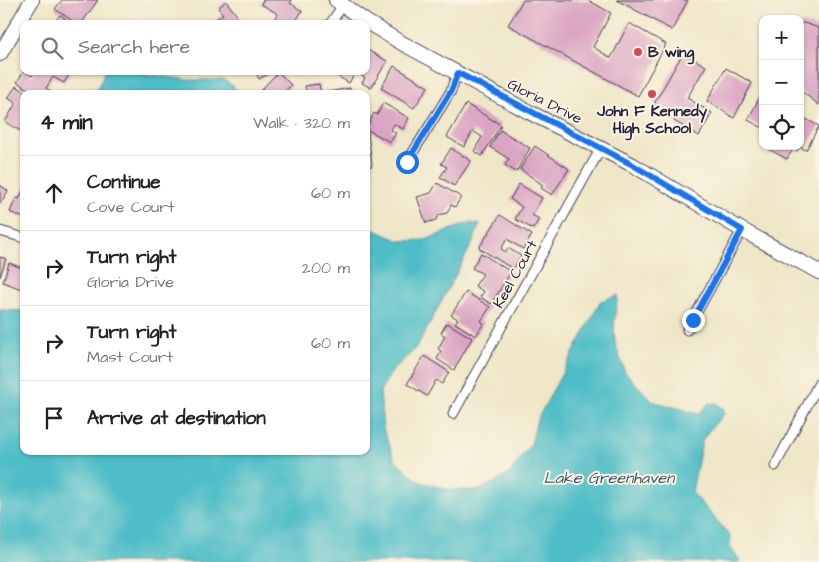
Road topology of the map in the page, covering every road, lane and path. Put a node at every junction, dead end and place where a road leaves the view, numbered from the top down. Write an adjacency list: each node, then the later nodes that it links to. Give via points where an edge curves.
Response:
1 (32, 0): 3 (street)
2 (339, 2): 5 (street); 6 (street, Gloria Drive)
3 (20, 20)
4 (20, 20): 8 (street)
5 (332, 20)
6 (365, 20)
7 (370, 23): 9 (street, Gloria Drive)
8 (0, 54)
9 (458, 73): 10 (street, Gloria Drive); 11 (street, via 451,91)
10 (601, 148): 12 (street, Gloria Drive); 18 (street, Keel Court)
11 (407, 162)
12 (742, 230): 15 (street, Gloria Drive); 16 (street)
13 (0, 231): 14 (street)
14 (20, 237)
15 (819, 272)
16 (687, 330)
17 (819, 383): 19 (street)
18 (454, 414)
19 (775, 466)

